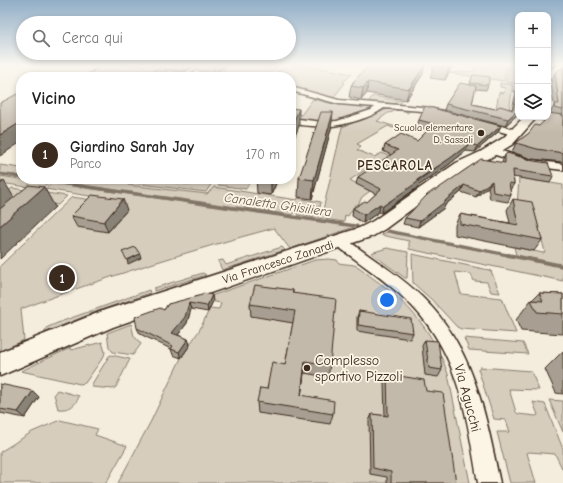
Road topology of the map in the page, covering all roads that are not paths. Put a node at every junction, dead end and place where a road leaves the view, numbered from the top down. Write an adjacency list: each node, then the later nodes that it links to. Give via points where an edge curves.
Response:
1 (296, 90): 2 (street, via 338,102)
2 (382, 106): 3 (street, via 422,109); 6 (street, via 374,112 338,124)
3 (450, 115)
4 (528, 120): 9 (main road, Via Francesco Zanardi)
5 (551, 120): 8 (lane)
6 (296, 122)
7 (477, 122): 9 (street)
8 (563, 122)
9 (517, 133): 10 (main road, Via Francesco Zanardi)
10 (492, 151): 11 (street, via 531,163); 12 (main road, Via Francesco Zanardi, via 457,168 379,225)
11 (563, 167)
12 (341, 242): 13 (main road, Via Francesco Zanardi, via 105,320); 14 (street, Via Agucchi, via 408,292 444,334 464,373)
13 (0, 364)
14 (489, 483)

